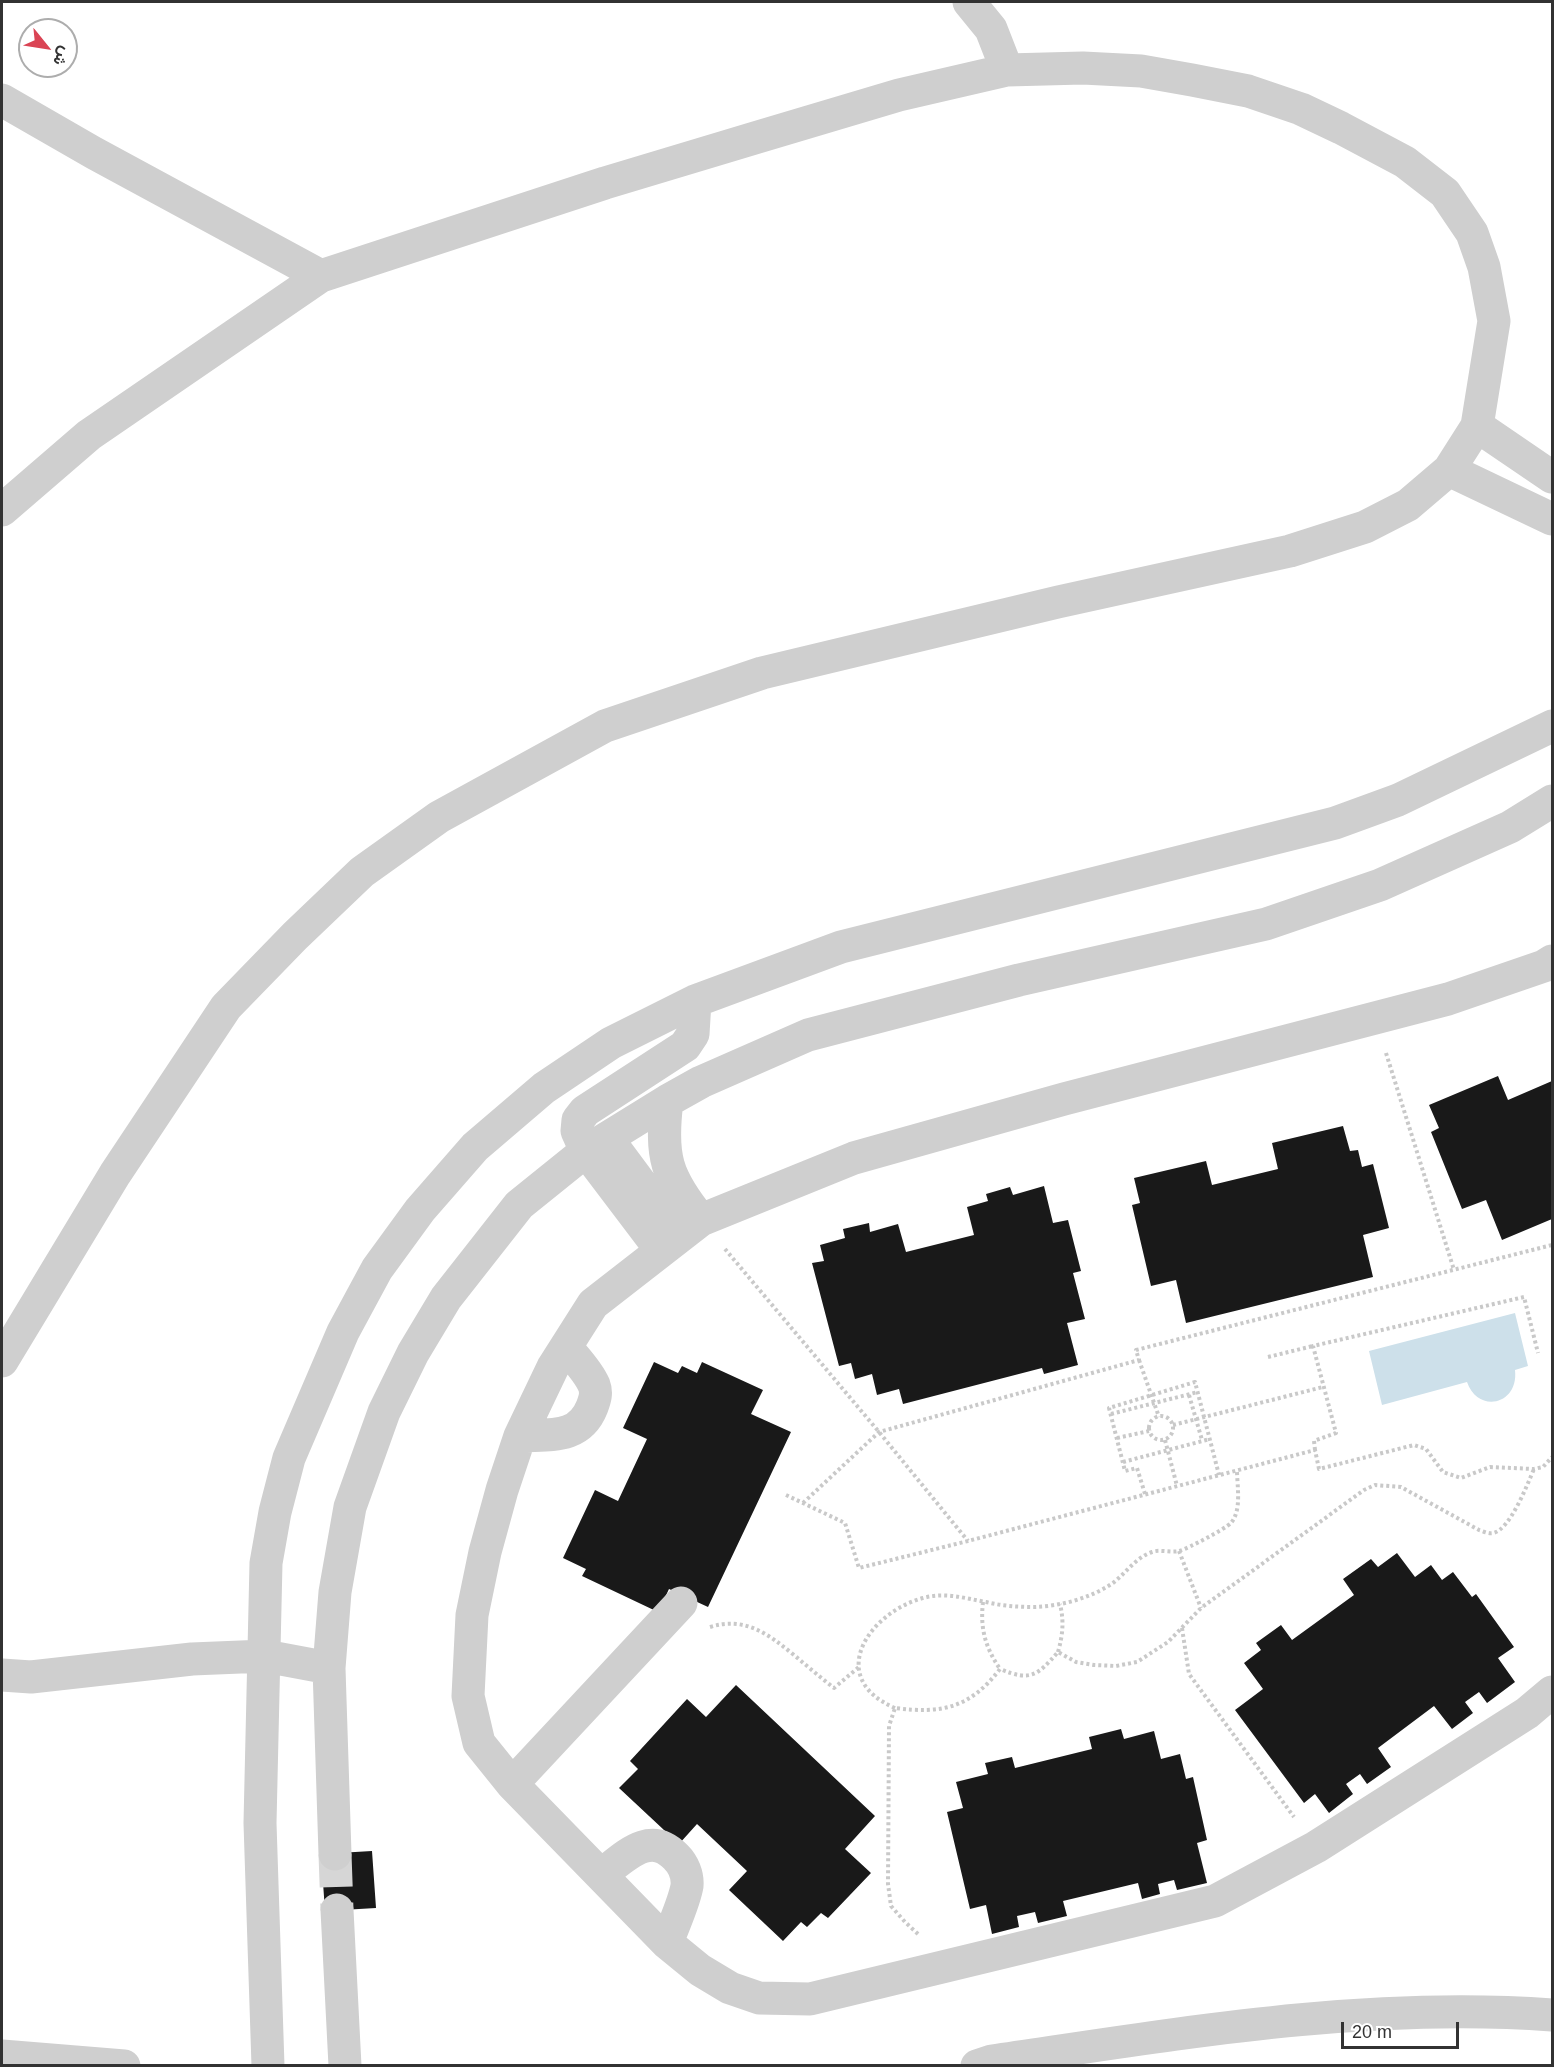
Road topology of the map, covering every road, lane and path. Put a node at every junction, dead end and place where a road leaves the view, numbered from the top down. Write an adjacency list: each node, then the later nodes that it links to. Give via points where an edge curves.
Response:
1 (969, 2): 2 (street, via 992,29)
2 (1007, 70): 4 (street, via 899,95 758,136); 5 (street, via 1142,71 1248,91 1301,109 1405,162 1445,194 1472,233 1484,267 1494,321)
3 (2, 100): 4 (street)
4 (321, 276): 8 (street, via 89,435)
5 (1477, 426): 6 (street); 7 (street)
6 (1449, 470): 9 (street); 25 (street, via 1408,505 1365,527 1290,550 762,673 605,726 439,817 362,872 226,1007 115,1174)
7 (1552, 477)
8 (2, 510)
9 (1552, 519)
10 (1552, 726): 13 (street, via 1398,800 1335,823 841,947)
11 (1552, 801): 15 (street, via 1510,827 1380,885 1266,924 1019,980 808,1035)
12 (1552, 961): 14 (street, via 1448,999)
13 (695, 1001): 16 (street, via 693,1034 685,1046 585,1111 578,1120 577,1131); 63 (street, via 610,1043 544,1088 474,1147 420,1210 377,1269 344,1332 290,1458 266,1563)
14 (1374, 1018): 17 (street, via 854,1158); 19 (path)
15 (667, 1101): 16 (street); 17 (street, via 663,1133 668,1165 681,1195)
16 (597, 1145): 17 (street); 65 (street, via 519,1204 446,1299 414,1353 384,1412 350,1507 335,1592)
17 (681, 1235): 21 (street, via 593,1304); 37 (path)
18 (1552, 1245): 19 (path)
19 (1454, 1270): 24 (path, via 1136,1350)
20 (1313, 1346): 22 (path, via 1524,1297); 23 (path); 26 (path)
21 (566, 1347): 38 (street); 38 (street, via 593,1382 596,1393 591,1412 570,1432)
22 (1538, 1353)
23 (1268, 1357)
24 (1139, 1360): 28 (path); 37 (path)
25 (2, 1361)
26 (1323, 1387): 32 (path); 43 (path, via 1336,1433 1314,1441)
27 (1198, 1392): 28 (path, via 1195,1382); 29 (path); 32 (path)
28 (1152, 1395): 30 (path); 31 (path, via 1109,1408)
29 (1189, 1395): 30 (path); 34 (path)
30 (1155, 1404): 31 (path); 33 (path)
31 (1111, 1414): 39 (path)
32 (1204, 1416): 34 (path); 40 (path)
33 (1159, 1417): 35 (path, via 1169,1418); 36 (path, via 1149,1423)
34 (1195, 1418): 35 (path); 42 (path)
35 (1173, 1425): 41 (path, via 1171,1437)
36 (1149, 1431): 39 (path); 41 (path, via 1152,1437)
37 (879, 1432): 53 (path); 54 (path)
38 (520, 1436): 70 (street, via 485,1552 472,1616 468,1696 479,1743)
39 (1117, 1438): 46 (path)
40 (1210, 1438): 42 (path); 49 (path)
41 (1165, 1440): 44 (path)
42 (1202, 1440): 44 (path)
43 (1315, 1450): 47 (path, via 1319,1469 1414,1444 1426,1449 1436,1465 1451,1476 1461,1478 1490,1467); 48 (path)
44 (1168, 1451): 46 (path); 50 (path)
45 (1552, 1457): 47 (path, via 1543,1467)
46 (1123, 1462): 51 (path, via 1125,1471 1137,1468)
47 (1534, 1469): 59 (path, via 1510,1518 1501,1530 1491,1534 1401,1487 1375,1485)
48 (1238, 1470): 49 (path); 55 (path, via 1237,1510 1230,1523)
49 (1219, 1475): 50 (path)
50 (1177, 1486): 51 (path)
51 (1145, 1494): 54 (path)
52 (786, 1495): 53 (path)
53 (803, 1503): 54 (path, via 845,1522 859,1568)
54 (968, 1541)
55 (1179, 1551): 58 (path, via 1154,1551 1098,1591); 59 (path)
56 (983, 1602): 58 (path, via 1010,1607); 64 (path, via 945,1595 907,1604 890,1613 865,1638); 66 (path, via 984,1639)
57 (681, 1603): 70 (street)
58 (1060, 1604): 62 (path, via 1063,1633)
59 (1201, 1608): 60 (path)
60 (1182, 1628): 62 (path, via 1137,1662 1094,1665 1076,1662); 71 (path, via 1189,1674)
61 (701, 1630): 64 (path, via 727,1624 754,1626 834,1688)
62 (1058, 1652): 66 (path, via 1030,1677)
63 (265, 1656): 65 (street); 67 (street, via 192,1659 32,1677); 80 (street, via 260,1823)
64 (859, 1667): 69 (path, via 870,1693)
65 (329, 1668): 72 (street)
66 (1000, 1669): 69 (path, via 973,1698 946,1709)
67 (2, 1675)
68 (1552, 1692): 71 (street, via 1527,1713)
69 (895, 1708): 76 (path, via 889,1726 888,1751 891,1906 919,1935)
70 (512, 1784): 73 (street)
71 (1316, 1847): 76 (street, via 1215,1901)
72 (335, 1854)
73 (601, 1875): 75 (street); 75 (street, via 645,1845 656,1844 674,1854 682,1863 687,1886)
74 (337, 1910): 81 (street)
75 (667, 1943): 76 (street, via 730,1988 759,1998 810,2000)
76 (955, 1963)
77 (1552, 2015): 82 (street, via 1491,2010 1366,2014 1234,2026)
78 (2, 2056): 79 (street)
79 (124, 2066)
80 (268, 2066)
81 (345, 2066)
82 (977, 2066)

